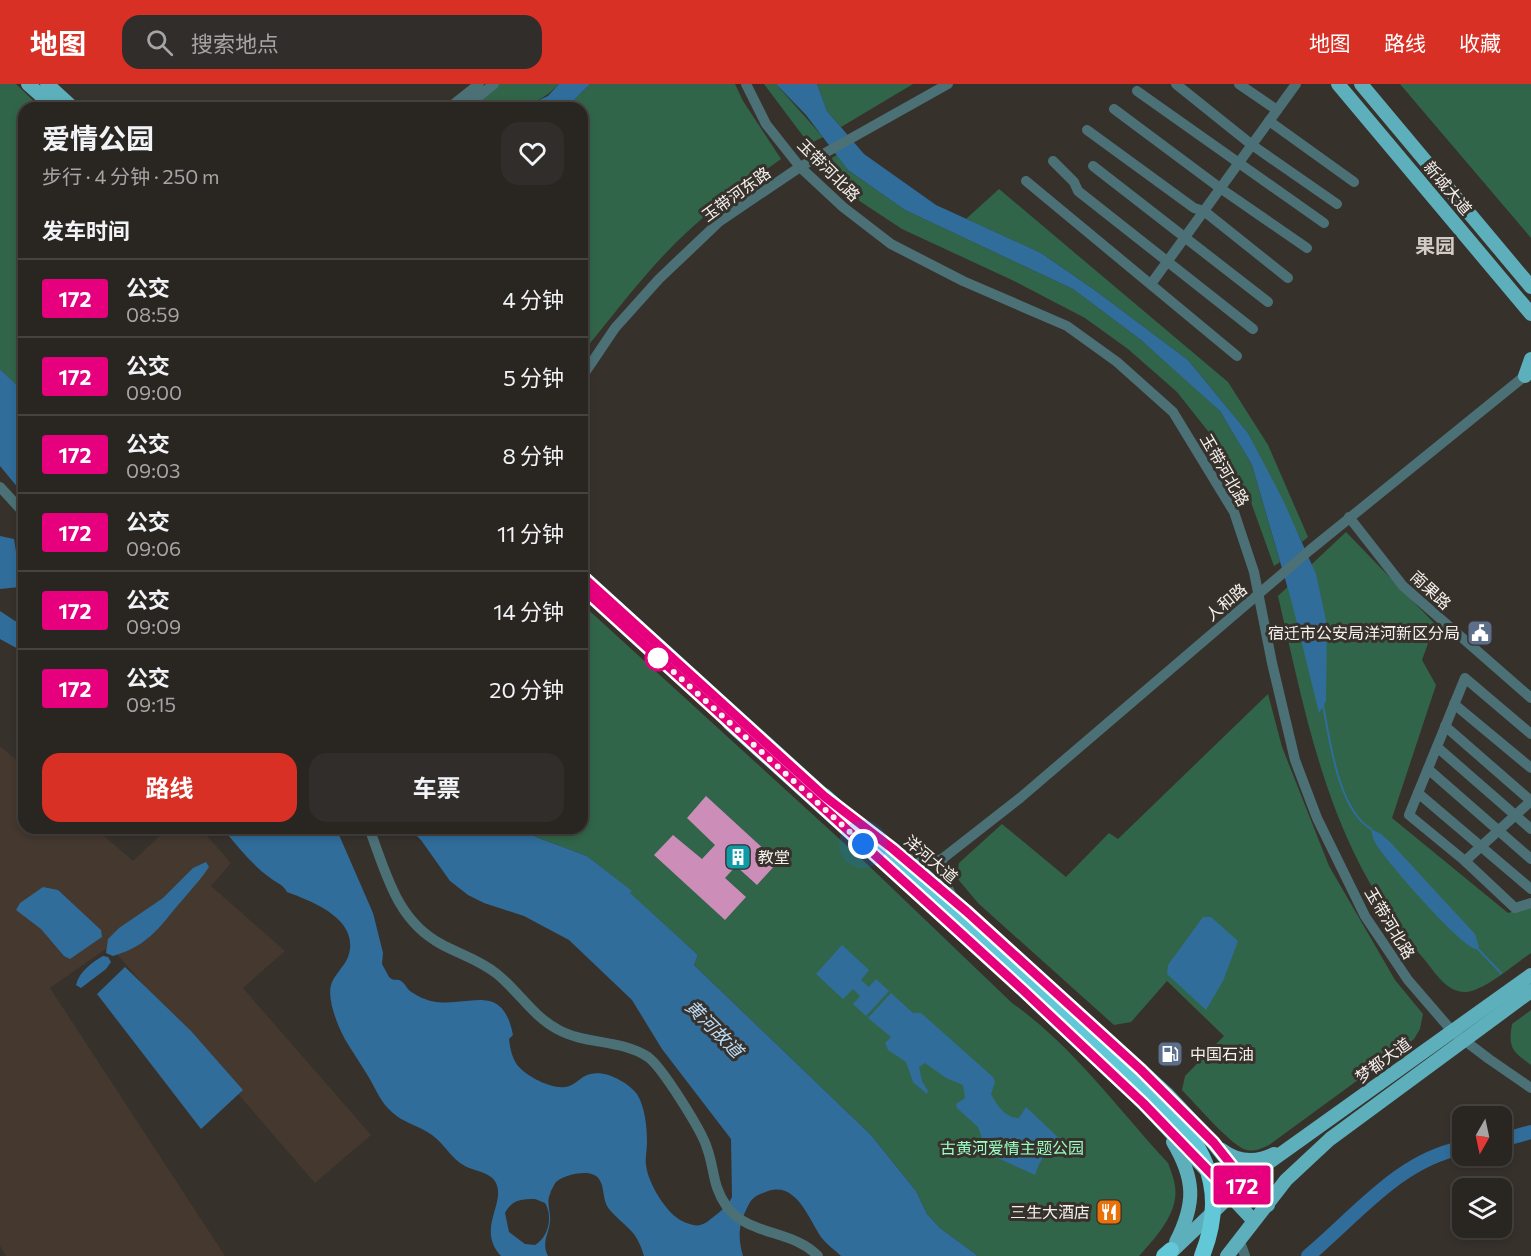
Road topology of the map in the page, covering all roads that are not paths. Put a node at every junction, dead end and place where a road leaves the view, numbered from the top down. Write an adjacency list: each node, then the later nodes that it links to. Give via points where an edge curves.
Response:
1 (28, 84): 13 (main road)
2 (47, 84): 14 (main road)
3 (479, 84): 15 (street)
4 (494, 84): 16 (street)
5 (746, 84): 25 (street, 玉带河北路, via 766,123)
6 (948, 84): 25 (street, 玉带河东路)
7 (1176, 84): 21 (street)
8 (1239, 84): 18 (street)
9 (1296, 84): 18 (street)
10 (1338, 84): 39 (main road, 新城大道)
11 (1361, 84): 37 (main road, 新城大道)
12 (1137, 91): 23 (street)
13 (48, 102)
14 (66, 102)
15 (456, 102)
16 (472, 102)
17 (1114, 109): 28 (street)
18 (1277, 110): 19 (street)
19 (1269, 121): 21 (street); 27 (street)
20 (1087, 130): 30 (street, via 1194,208)
21 (1252, 145): 23 (street); 29 (street)
22 (1053, 162): 34 (street, via 1078,191)
23 (1238, 164): 28 (street); 31 (street)
24 (1093, 166): 32 (street)
25 (800, 167): 44 (street, 玉带河东路, via 720,221 615,328); 51 (street, 玉带河北路, via 891,244 963,281 1067,326 1117,362 1173,412 1234,512)
26 (1026, 181): 36 (street)
27 (1354, 182)
28 (1220, 188): 30 (street); 33 (street)
29 (1337, 204)
30 (1204, 211): 32 (street); 35 (street)
31 (1324, 223)
32 (1185, 237): 34 (street); 38 (street)
33 (1307, 248)
34 (1167, 263): 36 (street); 40 (street)
35 (1288, 278)
36 (1151, 284): 42 (street)
37 (1531, 287)
38 (1268, 302)
39 (1527, 304): 41 (main road)
40 (1252, 328)
41 (1531, 328)
42 (1237, 356)
43 (1531, 359): 45 (main road)
44 (588, 368)
45 (1529, 374): 48 (street, 人和路)
46 (0, 487): 47 (street)
47 (18, 506)
48 (1349, 518): 51 (street, 人和路); 52 (street, 南果路, via 1403,586)
49 (588, 581): 60 (main road)
50 (588, 593): 78 (main road, 洋河大道)
51 (1258, 594): 69 (street, 人和路); 76 (street, 玉带河北路, via 1295,760 1317,818 1365,916 1408,980)
52 (1531, 698)
53 (1454, 704): 54 (street); 55 (street, via 1465,678); 57 (street)
54 (1445, 726): 56 (street); 61 (street)
55 (1531, 734)
56 (1437, 747): 58 (street); 62 (street)
57 (1531, 768)
58 (1428, 769): 59 (street); 64 (street)
59 (1418, 793): 66 (street); 70 (street, via 1409,815)
60 (824, 796): 67 (highway)
61 (1531, 801): 62 (street)
62 (1516, 815): 63 (street); 64 (street)
63 (1531, 829)
64 (1498, 831): 66 (street); 68 (street)
65 (371, 834): 87 (street, via 388,883 407,916 426,936 497,974 558,1030 623,1046 648,1058 660,1069 702,1134 711,1157 715,1187 734,1215 807,1246)
66 (1482, 846): 70 (street); 71 (street)
67 (899, 859): 69 (street, via 927,863); 73 (main road, 洋河大道); 88 (highway, bridge, via 1103,1047 1186,1132 1205,1162 1213,1194 1212,1223)
68 (1531, 859)
69 (942, 860): 73 (street, via 944,883)
70 (1465, 861): 72 (street, via 1515,908)
71 (1531, 889)
72 (1531, 903)
73 (961, 906): 79 (main road, 洋河大道, via 1168,1095)
74 (1531, 975): 76 (main road, 梦都大道)
75 (1531, 991): 76 (main road, 梦都大道)
76 (1458, 1035): 77 (street, 玉带河北路); 80 (main road, 梦都大道); 83 (main road, 梦都大道, via 1330,1139 1286,1180)
77 (1531, 1088)
78 (1159, 1120): 82 (main road, 洋河大道); 86 (main road, via 1182,1157 1192,1193 1187,1215)
79 (1214, 1143): 80 (main road, via 1236,1157 1254,1160); 81 (main road, 洋河大道)
80 (1294, 1144): 81 (main road, 梦都大道)
81 (1249, 1178): 82 (main road); 83 (main road, 洋河大道)
82 (1231, 1194): 84 (main road, 洋河大道); 86 (main road)
83 (1268, 1204): 84 (main road)
84 (1253, 1220): 85 (main road)
85 (1232, 1248): 89 (street)
86 (1168, 1254)
87 (818, 1256)
88 (1202, 1256)
89 (1245, 1256)

